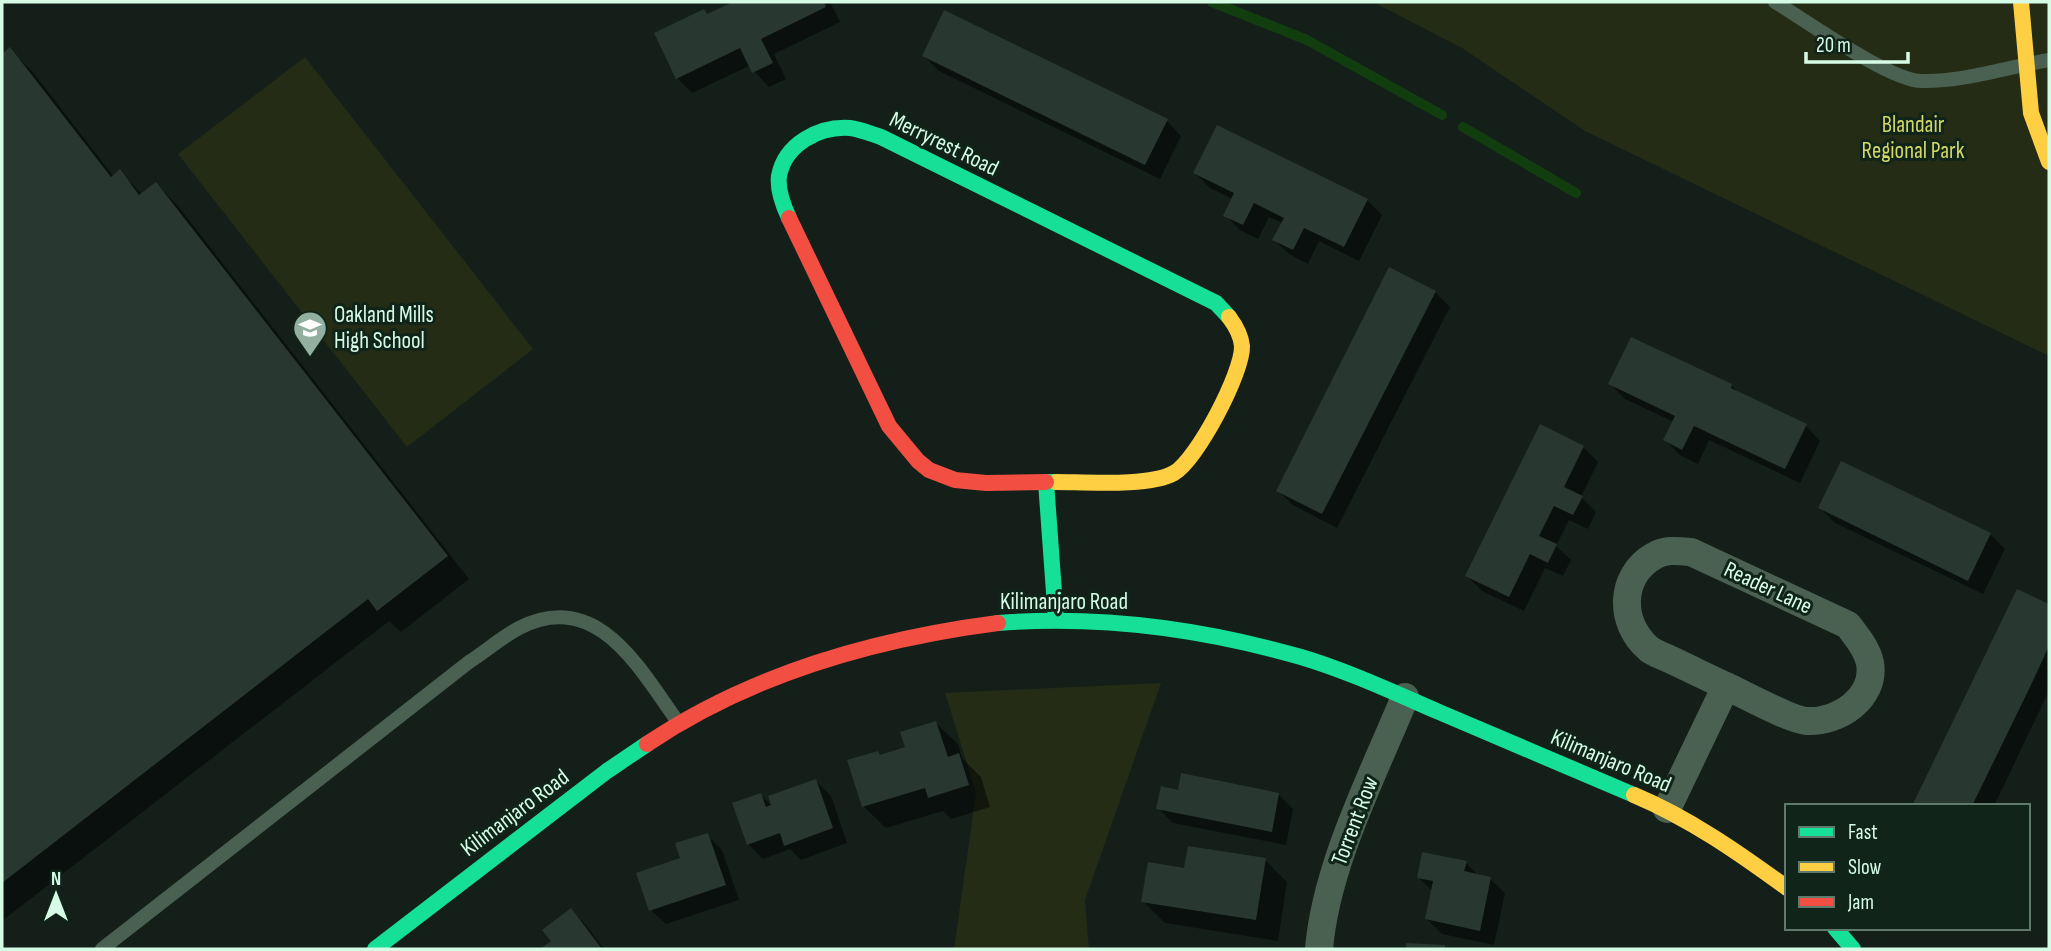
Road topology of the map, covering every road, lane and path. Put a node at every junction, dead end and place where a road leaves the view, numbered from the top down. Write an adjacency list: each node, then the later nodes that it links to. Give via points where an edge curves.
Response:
1 (1775, 2): 4 (lane, via 1878,66 1919,81)
2 (2021, 2): 4 (street)
3 (2049, 60): 4 (lane)
4 (2025, 65): 5 (street, via 2031,113)
5 (2049, 162)
6 (1046, 482): 6 (street, Merryrest Road, via 1153,479 1173,474 1187,462 1239,367 1242,349 1230,316 1216,303 881,137 850,128 829,129 802,139 786,155 778,178 782,203 889,426 929,470 954,481); 7 (street)
7 (1056, 620): 9 (street, Kilimanjaro Road, via 1211,634 1304,658); 10 (street, Kilimanjaro Road, via 988,625 877,644 740,691)
8 (1726, 686): 8 (street, Reader Lane, via 1804,721 1825,721 1846,712 1861,697 1870,680 1870,662 1847,625 1691,552 1672,550 1655,555 1640,567 1628,590 1626,609 1634,629 1648,649); 11 (street)
9 (1405, 697): 11 (street, Kilimanjaro Road); 16 (street, Torrent Row, via 1330,888)
10 (678, 723): 14 (lane, via 629,653 602,631 575,617 548,618 519,628 469,662); 15 (street, Kilimanjaro Road, via 607,771)
11 (1667, 808): 12 (street, Kilimanjaro Road)
12 (1785, 886)
13 (1837, 930): 17 (street)
14 (103, 949)
15 (375, 949)
16 (1319, 949)
17 (1853, 949)

